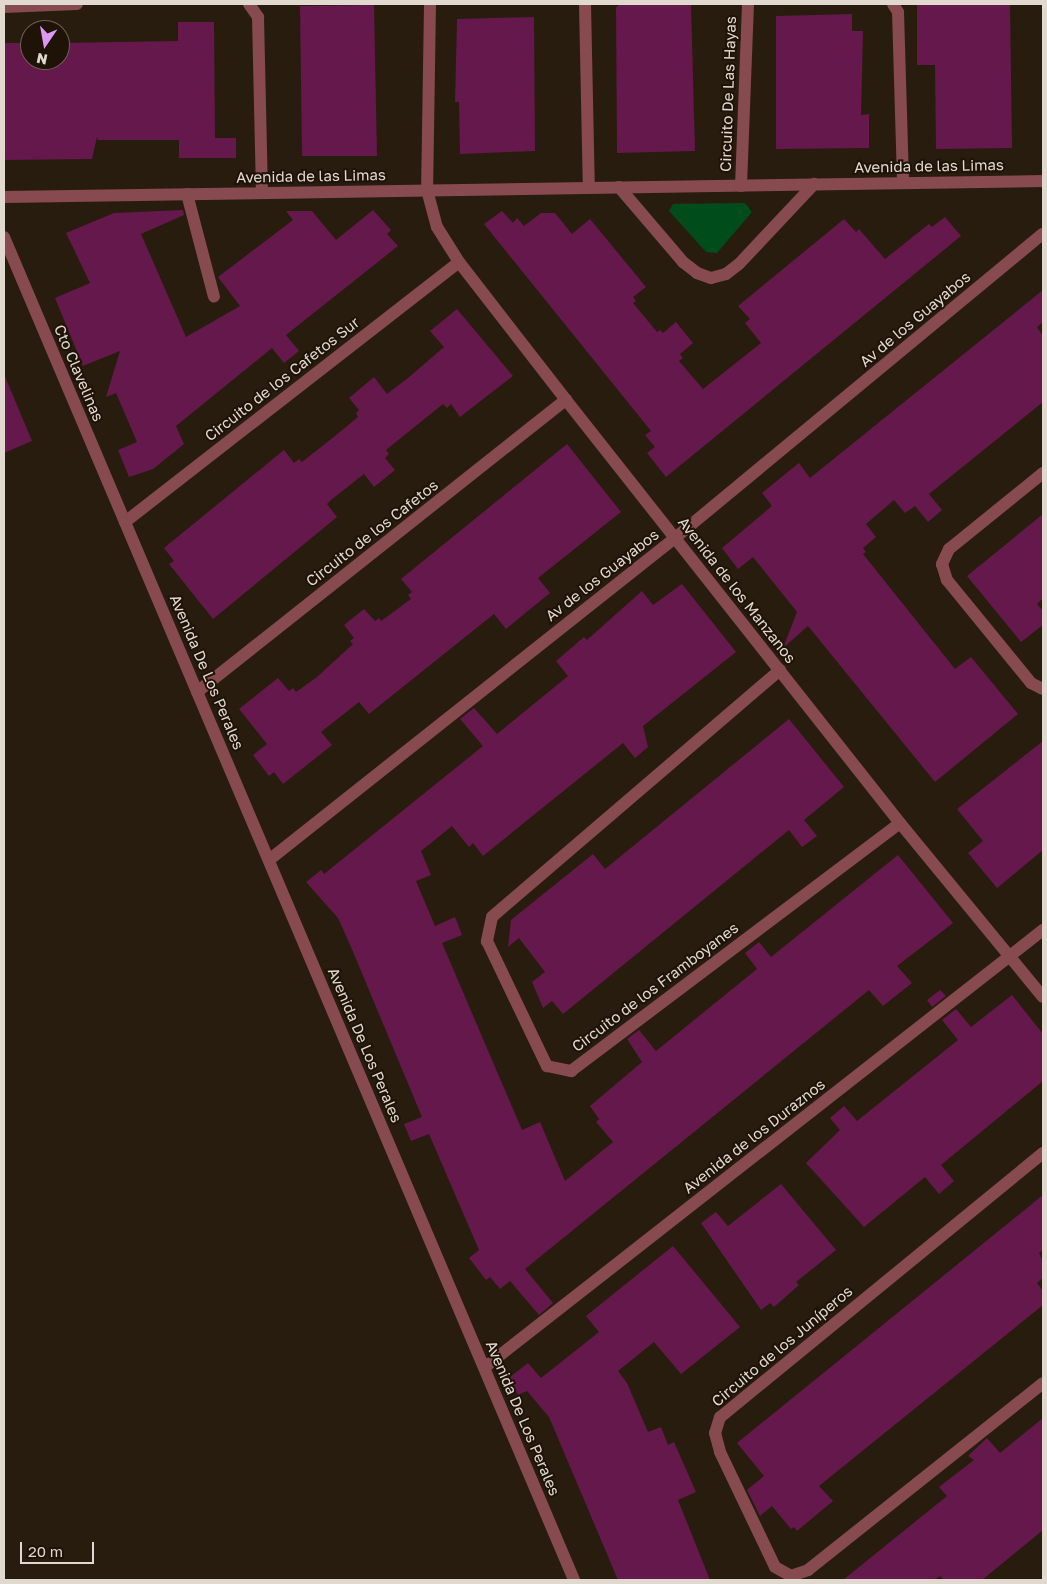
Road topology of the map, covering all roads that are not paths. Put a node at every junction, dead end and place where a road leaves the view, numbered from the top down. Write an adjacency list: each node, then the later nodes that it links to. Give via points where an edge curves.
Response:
1 (77, 4): 7 (street)
2 (249, 4): 15 (street, via 258,17)
3 (430, 4): 14 (street, Avenida de los Manzanos)
4 (585, 4): 13 (street)
5 (748, 4): 11 (street, Circuito De Las Hayas)
6 (893, 4): 9 (street, via 898,12)
7 (4, 7)
8 (1043, 181): 9 (street, Avenida de las Limas)
9 (902, 183): 10 (street, Avenida de las Limas)
10 (814, 184): 11 (street, Avenida de las Limas); 12 (street, via 739,264 726,274 712,278 697,273 683,262)
11 (741, 186): 12 (street, Avenida de las Limas)
12 (619, 187): 13 (street, Avenida de las Limas)
13 (589, 188): 14 (street, Avenida de las Limas)
14 (427, 190): 15 (street, Avenida de las Limas); 20 (street, Avenida de los Manzanos, via 437,227)
15 (262, 193): 16 (street, Avenida de las Limas)
16 (187, 194): 17 (street, Avenida de las Limas); 21 (street)
17 (4, 197)
18 (1043, 234): 25 (street, Av de los Guayabos)
19 (4, 237): 24 (street, Cto Clavelinas)
20 (460, 262): 22 (street, Avenida de los Manzanos); 24 (street, Circuito de los Cafetos Sur)
21 (214, 297)
22 (566, 400): 25 (street, Avenida de los Manzanos); 28 (street, Circuito de los Cafetos)
23 (1043, 473): 27 (street, via 949,549 942,564 947,580 1031,683)
24 (125, 522): 28 (street, Avenida De Los Perales)
25 (675, 538): 26 (street, Avenida de los Manzanos); 30 (street, Av de los Guayabos)
26 (780, 670): 29 (street, Avenida de los Manzanos); 29 (street, Circuito de los Framboyanes, via 492,917 488,941 547,1066 570,1071)
27 (1043, 689)
28 (197, 692): 30 (street, Avenida De Los Perales)
29 (900, 823): 32 (street, Avenida de los Manzanos)
30 (269, 860): 35 (street, Avenida De Los Perales)
31 (1043, 930): 32 (street, Avenida de los Duraznos)
32 (1010, 957): 33 (street, Avenida de los Manzanos); 35 (street, Avenida de los Duraznos)
33 (1043, 997)
34 (1043, 1153): 36 (street, Circuito de los Juníperos, via 720,1416 715,1434 720,1452 774,1567 791,1576 808,1570)
35 (485, 1367): 37 (street, Avenida De Los Perales)
36 (1043, 1383)
37 (574, 1580)

